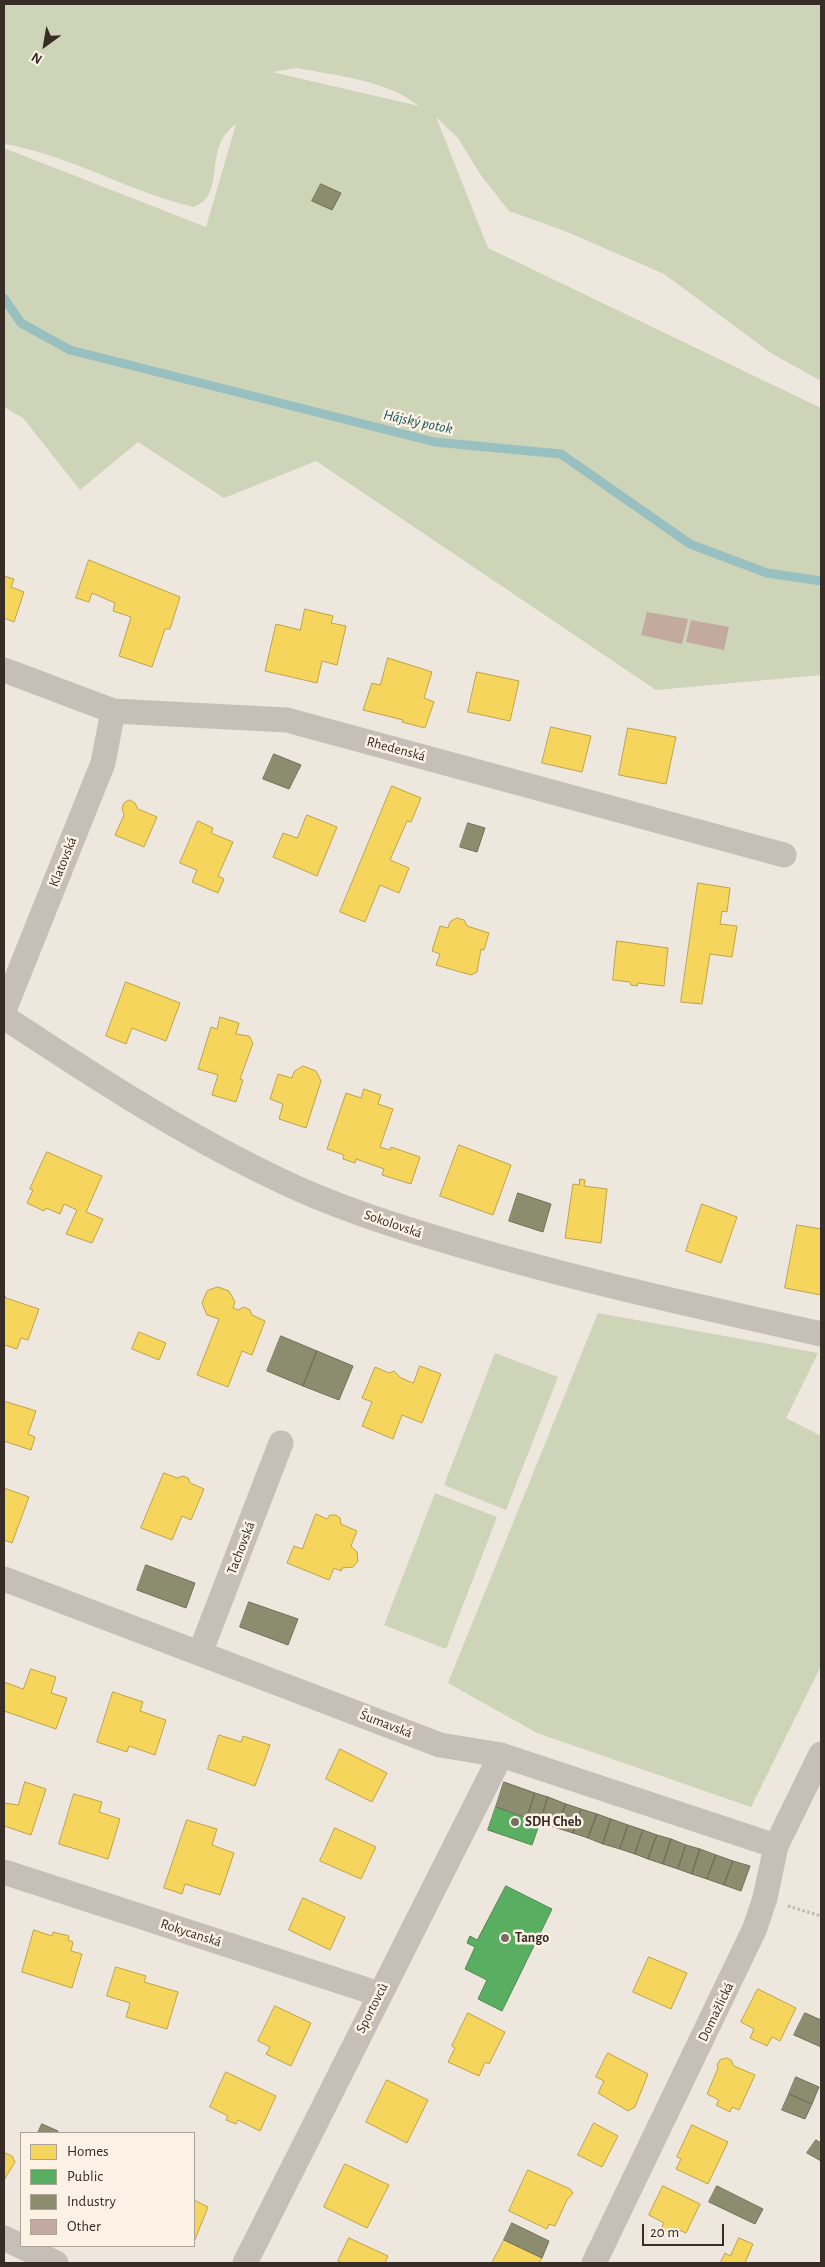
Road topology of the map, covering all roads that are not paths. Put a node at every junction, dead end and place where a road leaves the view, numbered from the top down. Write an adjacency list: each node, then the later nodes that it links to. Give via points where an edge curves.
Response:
1 (4, 670): 2 (street, Rhedenská)
2 (113, 710): 3 (street, Rhedenská, via 287,720); 4 (street, Klatovská, via 103,763)
3 (784, 856)
4 (4, 1010)
5 (4, 1017): 6 (street, Sokolovská, via 119,1093 271,1177 340,1206 412,1231 559,1274)
6 (821, 1334)
7 (281, 1443): 9 (street, Tachovská)
8 (4, 1579): 9 (street, Šumavská)
9 (200, 1653): 10 (street, Šumavská, via 440,1745)
10 (501, 1754): 12 (street, Šumavská); 14 (street, Sportovců)
11 (821, 1754): 12 (street, Domažlická)
12 (776, 1846): 20 (street, Domažlická, via 756,1928)
13 (4, 1872): 14 (street, Rokycanská)
14 (379, 1994): 19 (street, Sportovců)
15 (4, 2238): 16 (street)
16 (20, 2246)
17 (23, 2247): 18 (street)
18 (56, 2263)
19 (244, 2263)
20 (594, 2263)

